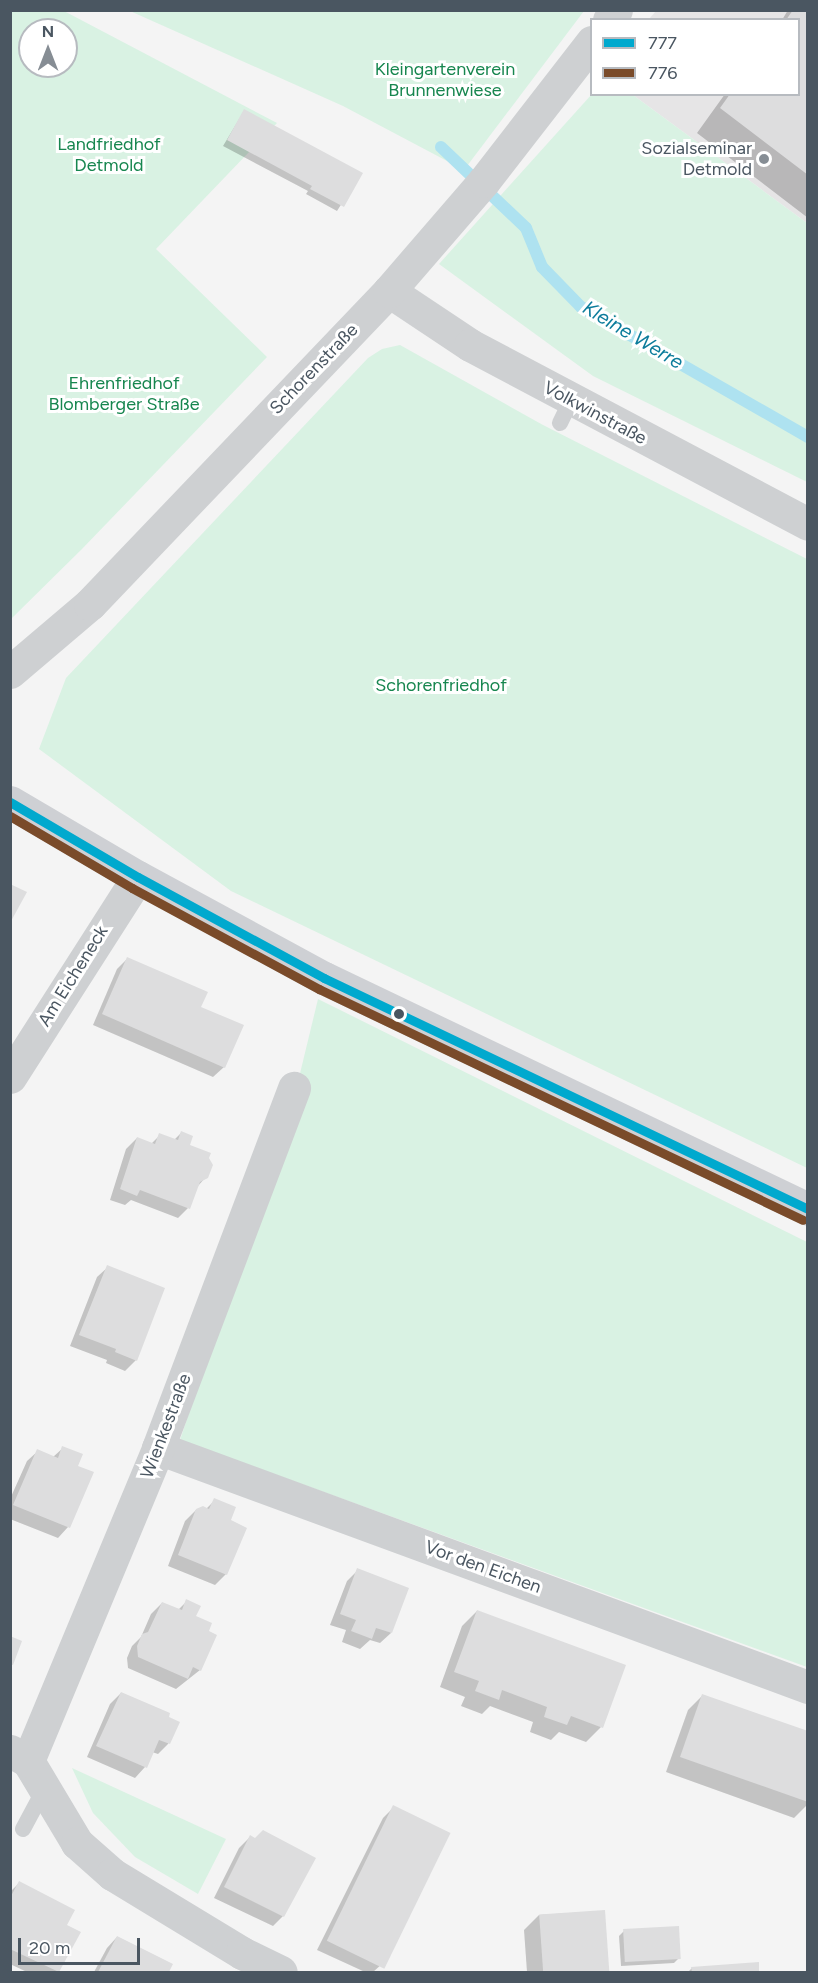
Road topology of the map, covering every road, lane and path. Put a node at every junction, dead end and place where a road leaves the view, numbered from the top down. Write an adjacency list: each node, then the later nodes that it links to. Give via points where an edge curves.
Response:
1 (590, 43): 2 (street, Schorenstraße, via 475,190)
2 (389, 291): 3 (street, Volkwinstraße, via 566,411); 4 (street, Schorenstraße, via 90,604)
3 (807, 524)
4 (10, 672)
5 (10, 802): 6 (street)
6 (138, 877): 7 (street, Am Eicheneck); 9 (street, via 324,978)
7 (10, 1077)
8 (294, 1088): 10 (street, Wienkestraße)
9 (807, 1209)
10 (158, 1448): 11 (street, Vor den Eichen); 12 (street, Wienkestraße)
11 (807, 1687)
12 (19, 1756): 13 (street)
13 (45, 1788): 14 (lane); 15 (street, via 77,1843 112,1874 242,1953)
14 (23, 1829)
15 (281, 1972)

